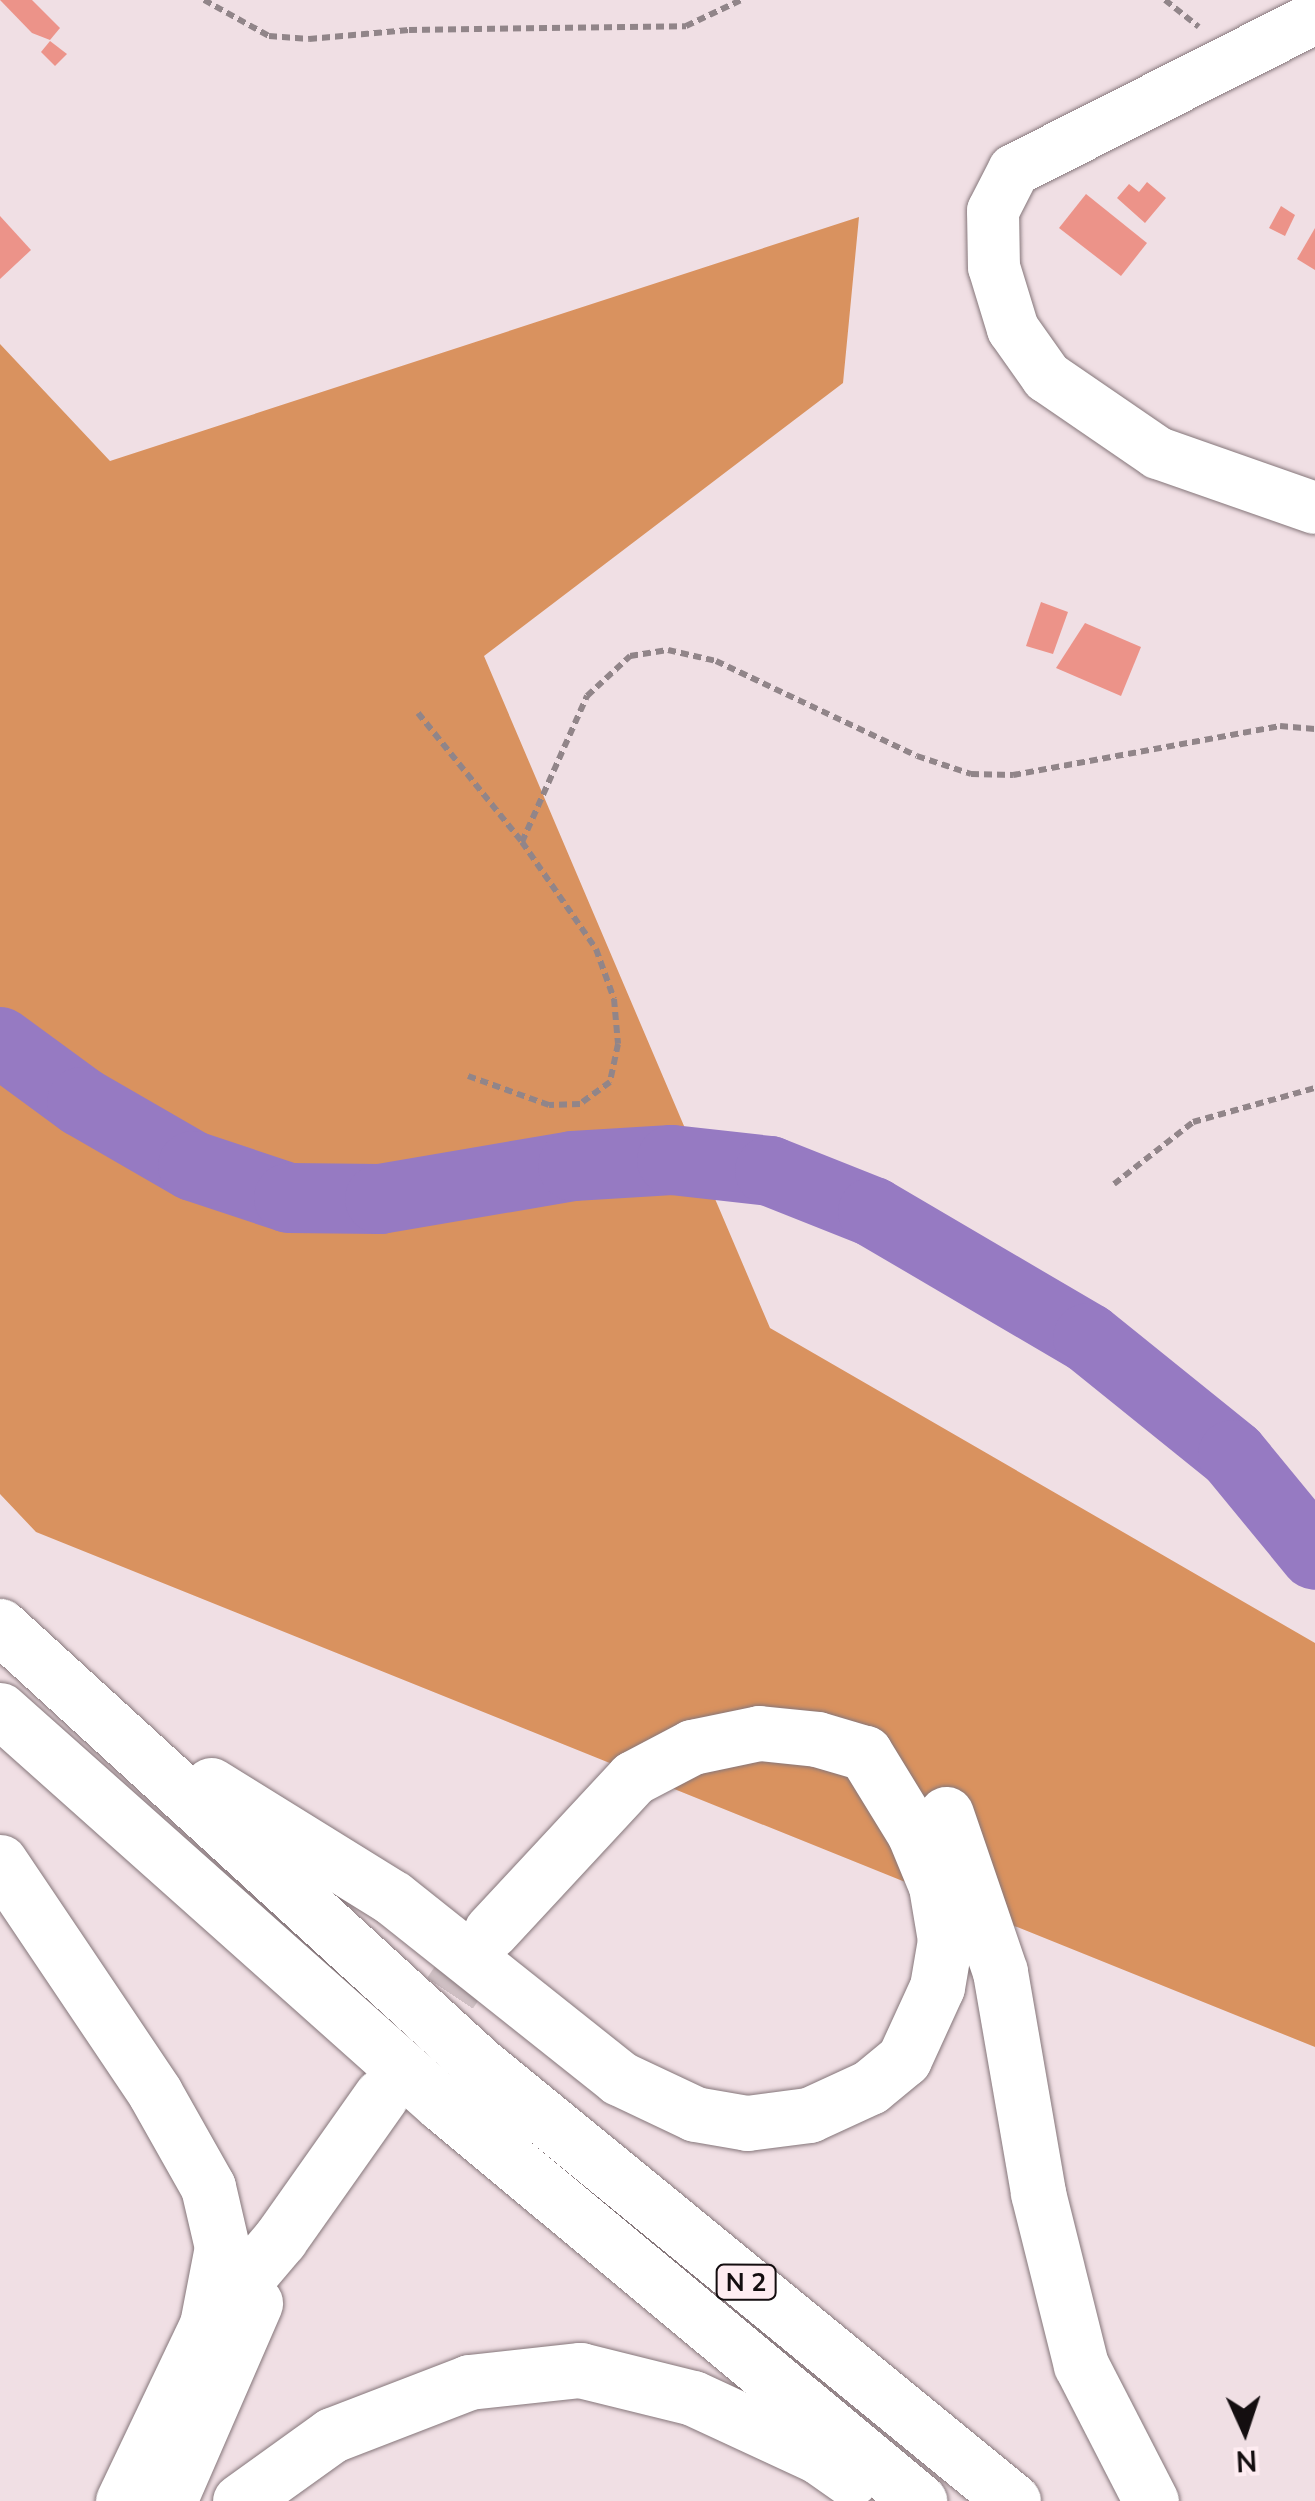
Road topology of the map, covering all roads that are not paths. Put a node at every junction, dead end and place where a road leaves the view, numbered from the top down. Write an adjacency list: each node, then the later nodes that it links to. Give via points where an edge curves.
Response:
1 (1315, 18): 2 (street, via 1014,170 992,211 994,267 1013,329 1048,377 1158,453)
2 (1315, 508)
3 (0, 1626): 5 (main road, N 2)
4 (0, 1710): 16 (main road, N 2, via 442,2104)
5 (100, 1717): 6 (main road, via 393,1898 554,2033 620,2078 694,2114 747,2123 810,2115 870,2087 904,2059 937,1986 945,1940 936,1886 914,1833); 17 (main road, N 2, via 479,2064)
6 (865, 1753): 8 (main road, via 759,1733 692,1748 633,1778); 18 (main road, via 913,1781 946,1814 976,1886 1000,1972 1038,2194 1082,2365)
7 (0, 1862): 11 (main road, via 155,2093 208,2187 222,2247)
8 (491, 1930)
9 (381, 2096): 10 (main road)
10 (280, 2239): 11 (main road); 13 (main road)
11 (206, 2325): 12 (main road)
12 (123, 2501)
13 (170, 2501)
14 (240, 2501): 15 (main road, via 332,2435 469,2382 580,2370 693,2398 818,2456)
15 (882, 2501)
16 (919, 2501)
17 (1012, 2501)
18 (1151, 2501)

